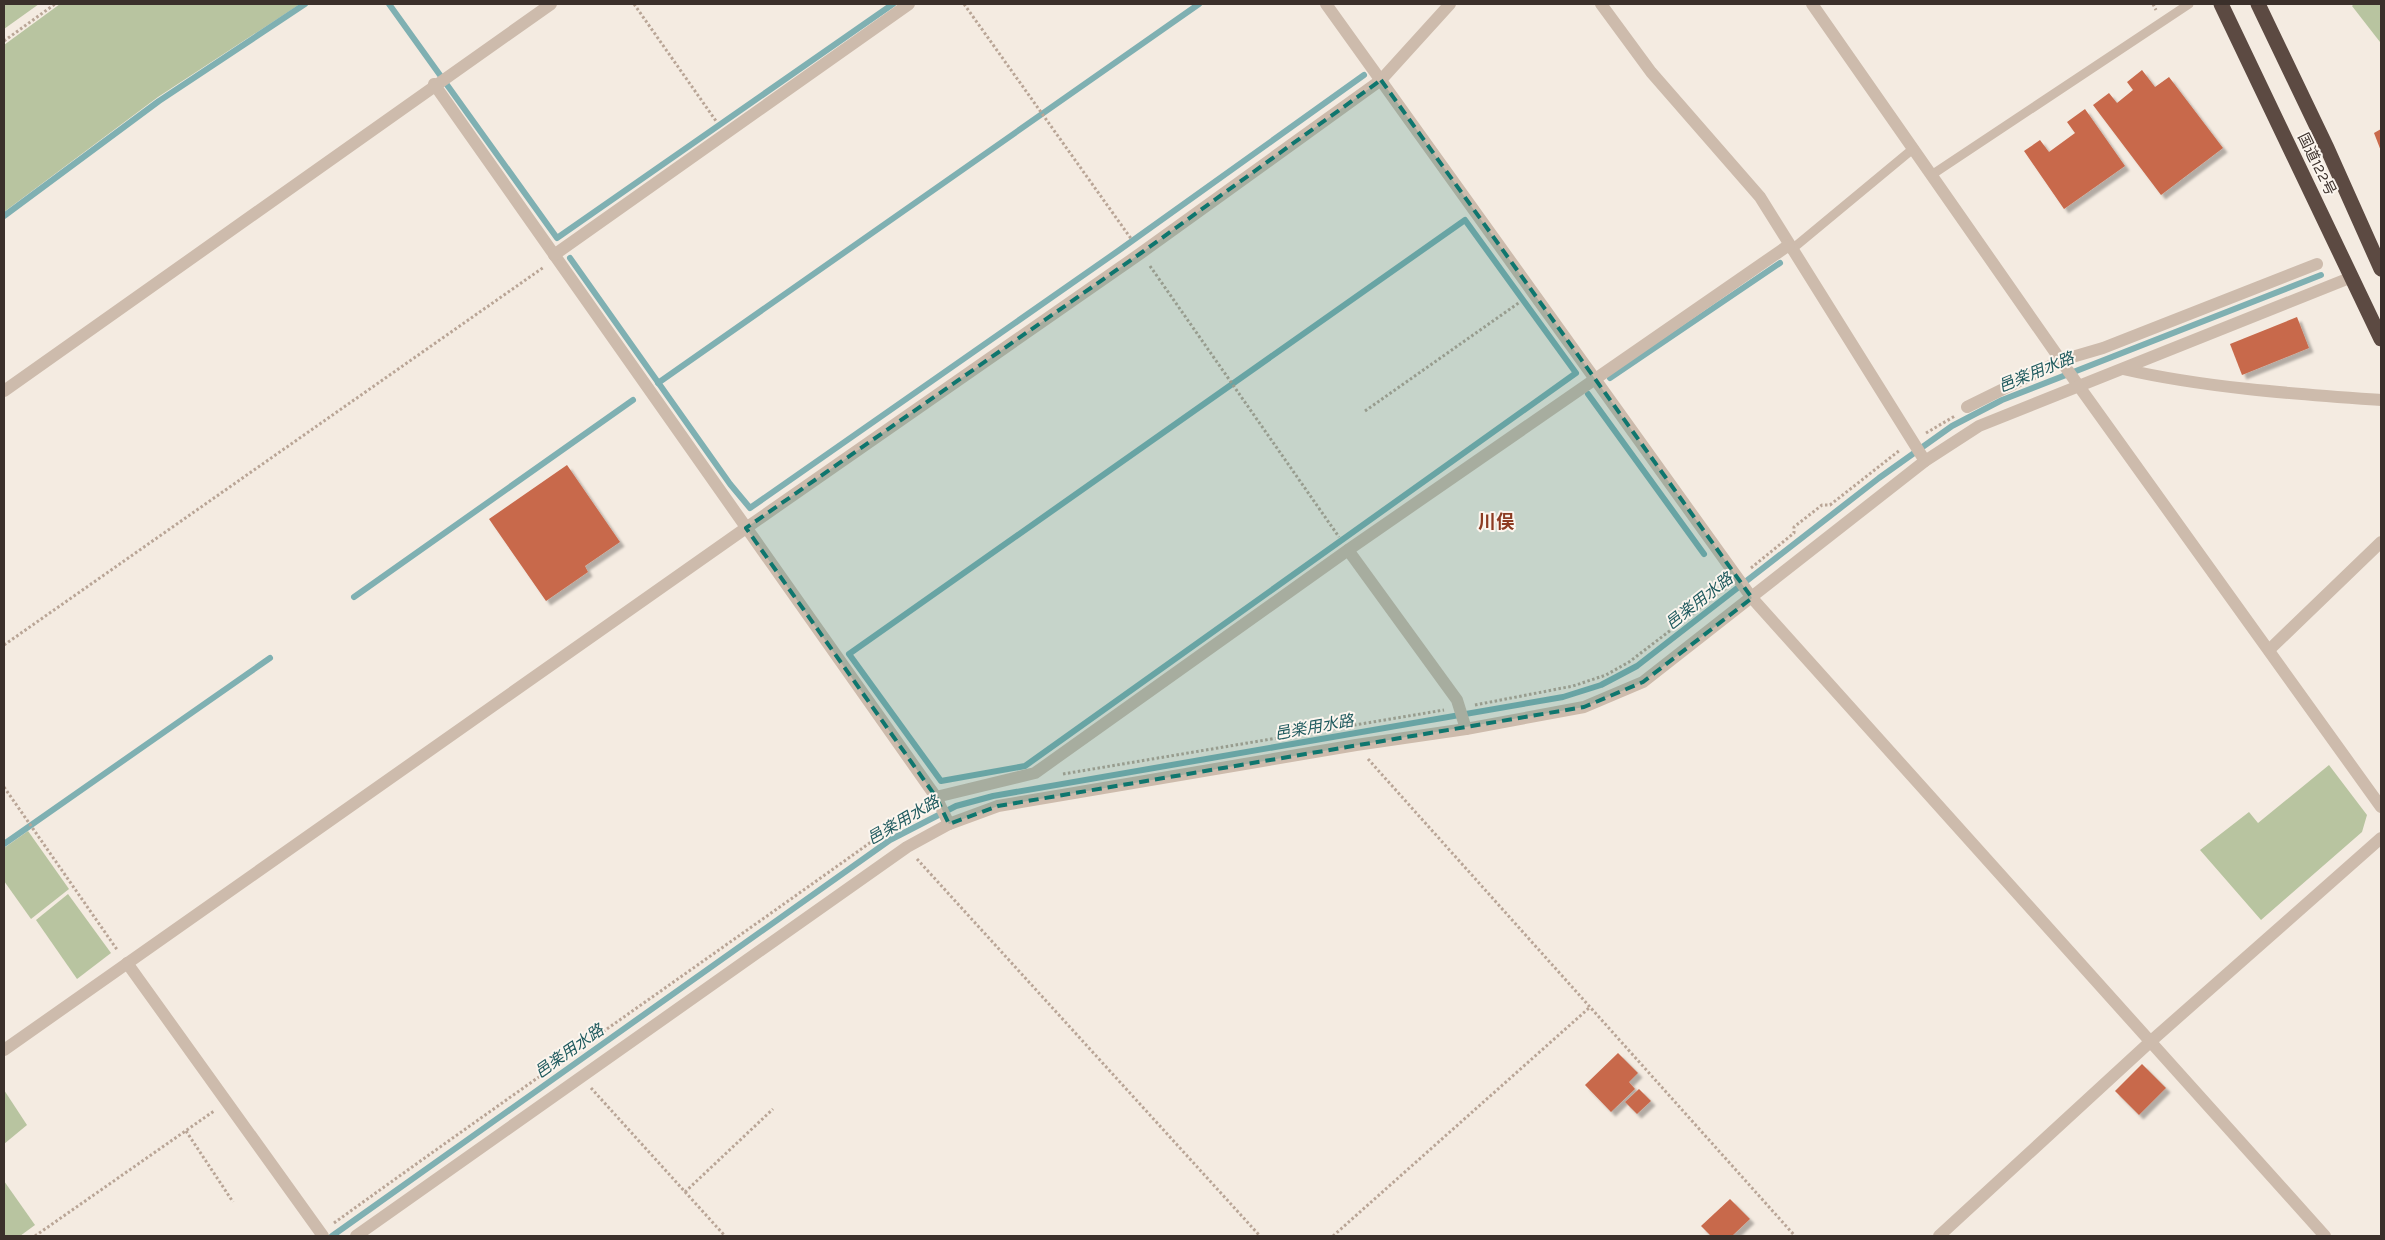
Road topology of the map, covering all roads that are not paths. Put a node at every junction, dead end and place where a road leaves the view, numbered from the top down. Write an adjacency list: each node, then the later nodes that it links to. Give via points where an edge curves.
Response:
1 (551, 4): 11 (street)
2 (910, 4): 15 (street)
3 (1326, 4): 10 (street)
4 (1450, 4): 10 (street)
5 (1601, 4): 14 (street, via 1651,72 1760,197)
6 (1812, 4): 12 (street)
7 (2189, 4): 13 (lane)
8 (2221, 4): 18 (highway, 国道122号)
9 (2258, 4): 17 (highway, 国道122号)
10 (1381, 80): 22 (street); 28 (street, via 1141,253)
11 (434, 84): 15 (street); 24 (street)
12 (1914, 148): 13 (street); 14 (lane)
13 (1933, 174): 20 (street)
14 (1790, 248): 22 (street); 27 (street)
15 (555, 256): 28 (street)
16 (2317, 264): 20 (street, via 2103,348)
17 (2381, 266)
18 (2352, 277): 19 (highway, 国道122号); 21 (street)
19 (2381, 340)
20 (2062, 360): 23 (street); 26 (street)
21 (2123, 369): 23 (street); 25 (street, via 2279,392)
22 (1596, 378): 30 (street); 31 (street)
23 (2078, 385): 27 (street, via 1978,426); 32 (street)
24 (4, 391)
25 (2381, 400)
26 (1967, 407)
27 (1924, 461): 31 (street)
28 (746, 528): 34 (street); 38 (street)
29 (2381, 542): 32 (street)
30 (1348, 550): 33 (street, via 1457,700); 34 (street, via 1035,773)
31 (1752, 598): 33 (street, via 1643,682 1584,707); 39 (street)
32 (2269, 650): 35 (street)
33 (1466, 729): 36 (street, via 998,806)
34 (937, 800): 36 (street)
35 (2381, 807)
36 (949, 824): 42 (street, via 906,847)
37 (2381, 838): 39 (street)
38 (127, 963): 40 (street); 41 (street)
39 (2150, 1042): 43 (street); 44 (street)
40 (4, 1050)
41 (322, 1234)
42 (356, 1236)
43 (1939, 1236)
44 (2325, 1236)

